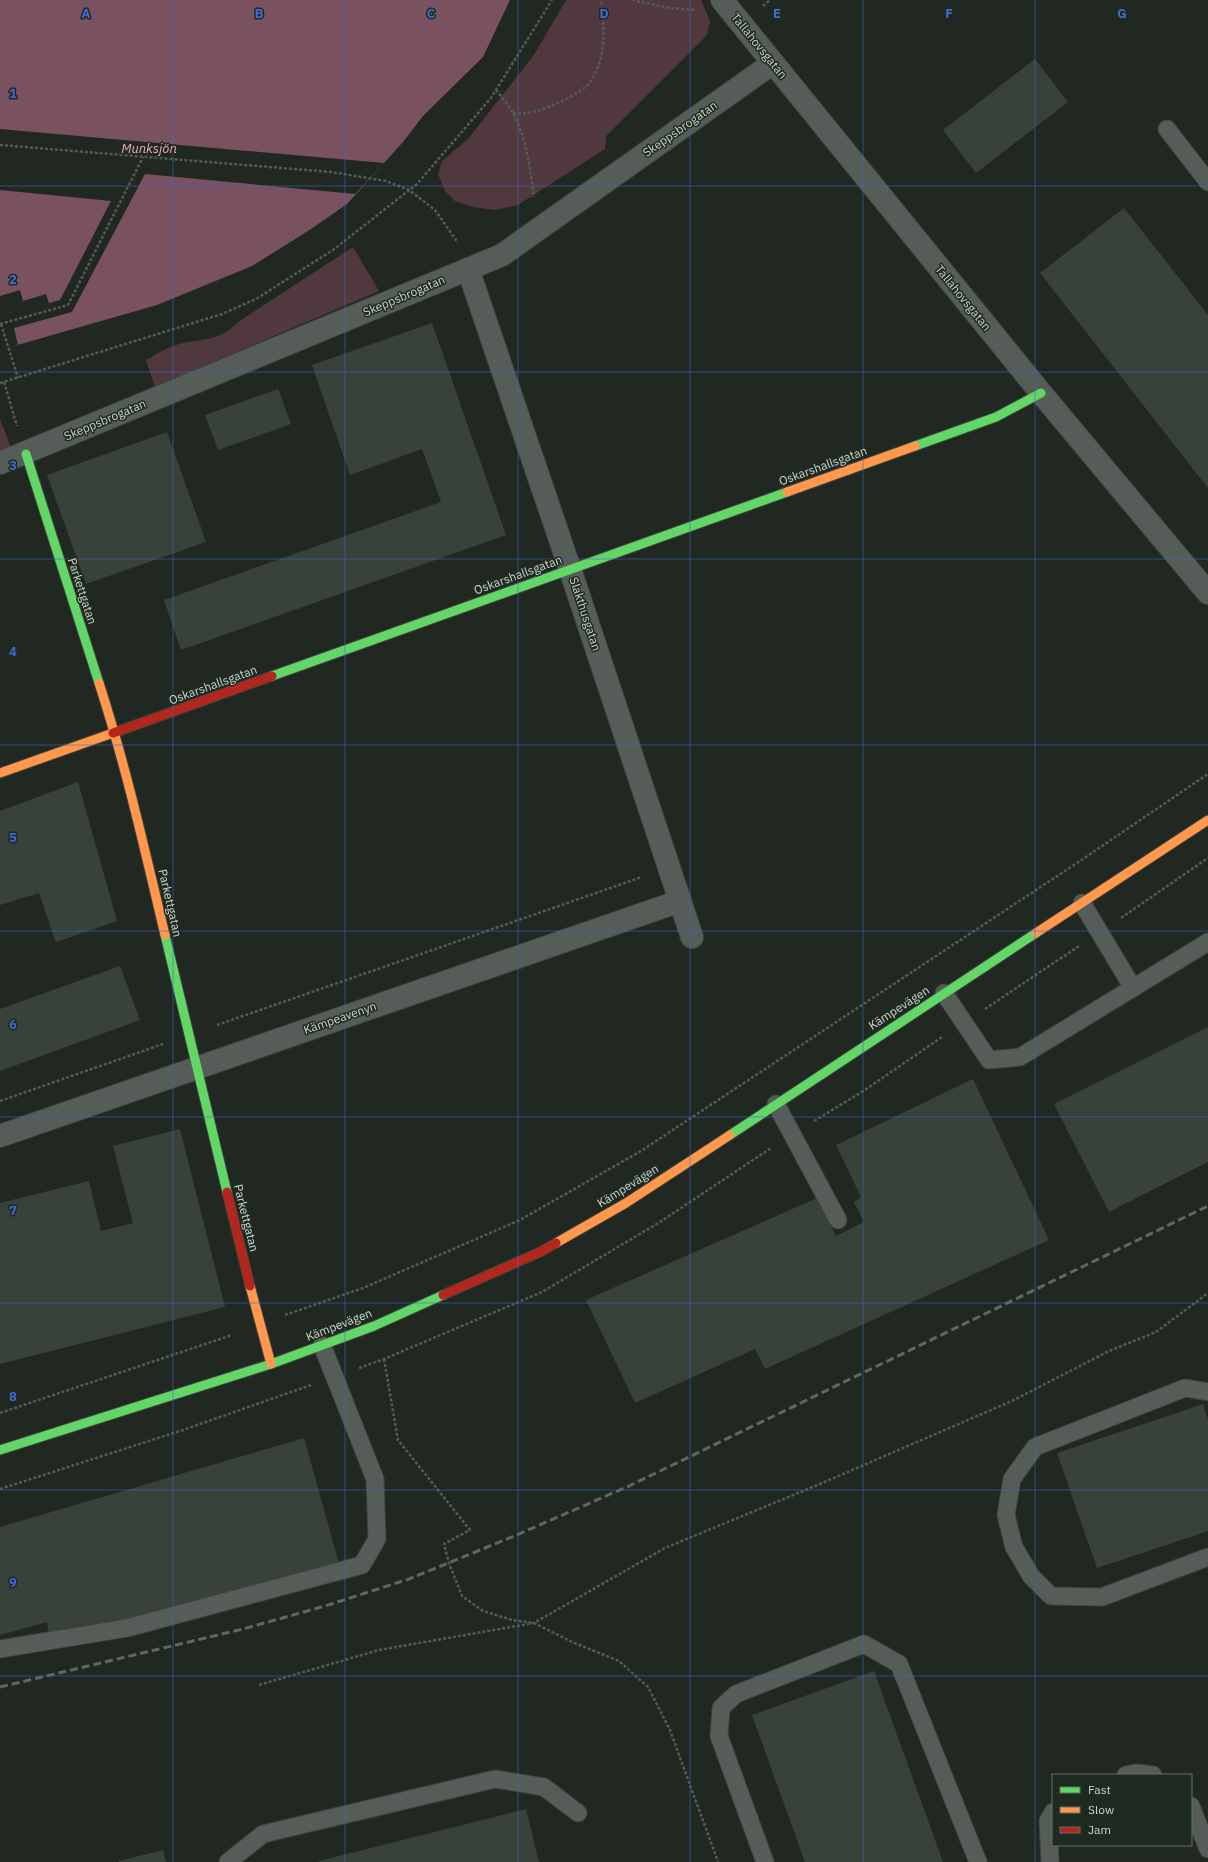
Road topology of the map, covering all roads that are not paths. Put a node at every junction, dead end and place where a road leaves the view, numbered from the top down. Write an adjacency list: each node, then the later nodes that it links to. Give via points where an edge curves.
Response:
1 (725, 4): 2 (street, Tallahovsgatan)
2 (773, 63): 5 (street, Skeppsbrogatan, via 502,255); 6 (street, Tallahovsgatan)
3 (1167, 129): 4 (lane)
4 (1208, 182)
5 (468, 269): 7 (street, Skeppsbrogatan); 9 (street, Slakthusgatan)
6 (1041, 393): 9 (street, Oskarshallsgatan, via 996,417); 10 (street, Tallahovsgatan)
7 (26, 454): 8 (street, Skeppsbrogatan); 11 (street, Parkettgatan)
8 (0, 463)
9 (570, 569): 11 (street, Oskarshallsgatan); 14 (street, Slakthusgatan)
10 (1208, 593)
11 (115, 732): 12 (street, Oskarshallsgatan); 20 (street, Parkettgatan)
12 (0, 773)
13 (1208, 820): 15 (street, Kämpevägen)
14 (680, 901): 16 (street, Slakthusgatan); 20 (street, Kämpeavenyn)
15 (1082, 903): 18 (lane); 19 (street, Kämpevägen)
16 (692, 937)
17 (1208, 942): 18 (lane)
18 (1133, 988): 19 (lane, via 1020,1057 989,1060)
19 (944, 994): 21 (street, Kämpevägen)
20 (197, 1068): 22 (street, Kämpeavenyn); 25 (street, Parkettgatan, via 259,1325)
21 (776, 1104): 23 (lane); 24 (street, Kämpevägen, via 626,1203 540,1252 374,1326)
22 (0, 1136)
23 (838, 1220)
24 (322, 1345): 25 (street, Kämpevägen); 29 (lane, via 375,1479 377,1539 362,1566 127,1628)
25 (271, 1364): 27 (street, Kämpevägen)
26 (1208, 1392): 28 (lane, via 1185,1388 1035,1447 1012,1479 1006,1515 1014,1548 1031,1576 1051,1596 1102,1597)
27 (0, 1450)
28 (1208, 1557)
29 (0, 1649)
30 (1131, 1774): 31 (lane)
31 (1144, 1774)
32 (1192, 1809): 35 (lane)
33 (578, 1813): 36 (lane, via 544,1787 495,1779 263,1834)
34 (1052, 1814): 39 (lane, via 1048,1822)
35 (1208, 1849)
36 (228, 1862)
37 (764, 1862): 38 (lane, via 719,1736 721,1708 736,1694 864,1644 899,1664)
38 (978, 1862)
39 (1050, 1862)

